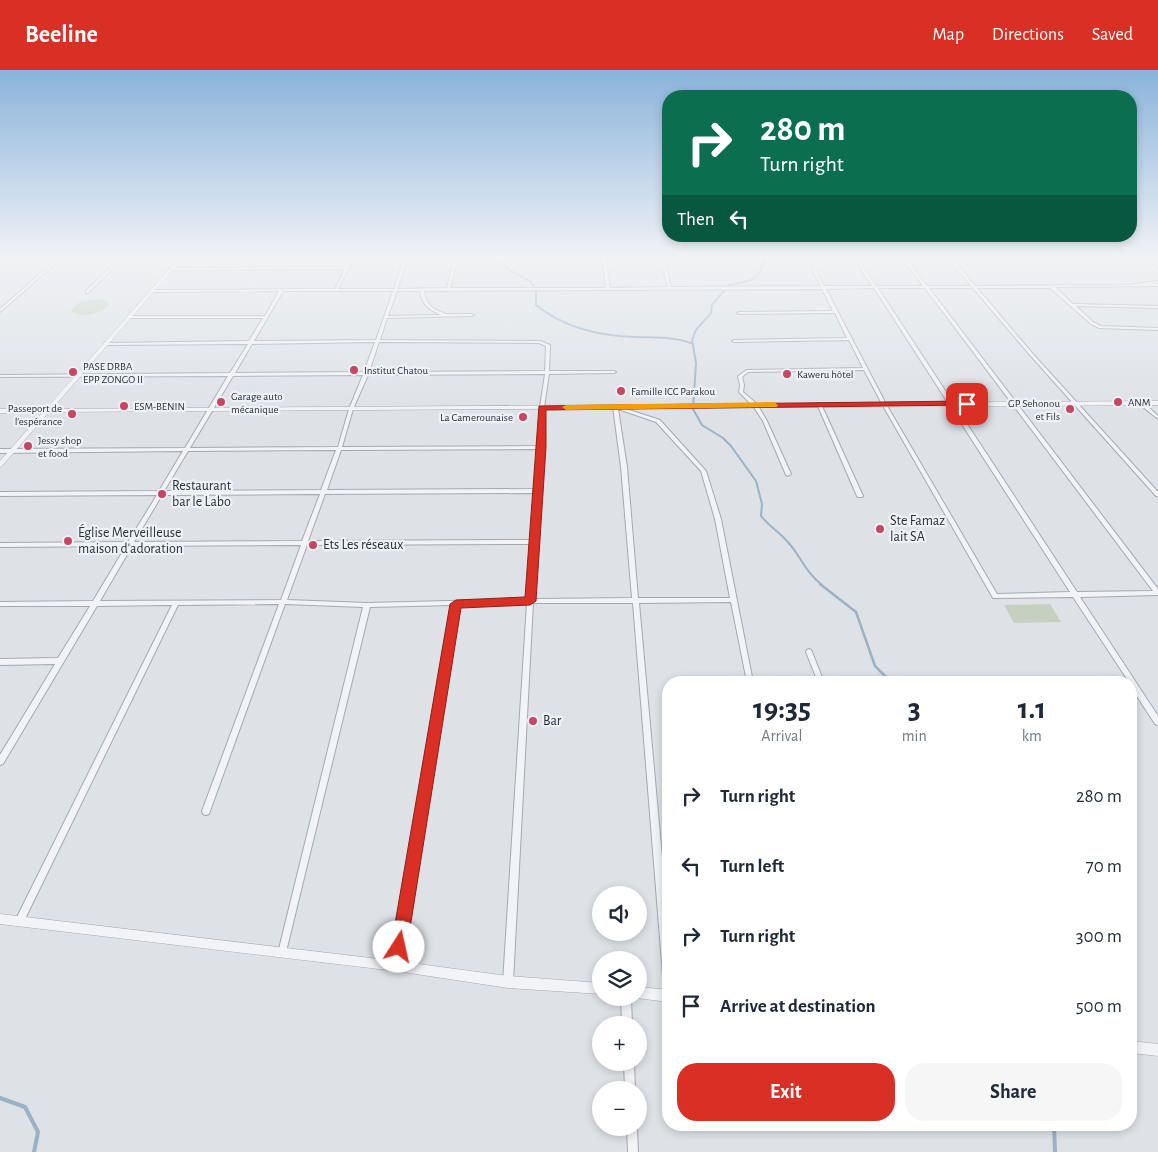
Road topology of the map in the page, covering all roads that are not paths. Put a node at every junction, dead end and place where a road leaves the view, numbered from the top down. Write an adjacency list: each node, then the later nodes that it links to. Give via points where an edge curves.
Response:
1 (137, 308): 14 (street)
2 (271, 308): 15 (street)
3 (389, 308): 16 (street)
4 (430, 308): 12 (street)
5 (834, 308): 10 (street)
6 (889, 308): 33 (street)
7 (942, 308): 34 (street)
8 (994, 308): 35 (street)
9 (1075, 308): 17 (street, via 1100,327)
10 (836, 312): 11 (street); 18 (street)
11 (739, 313)
12 (449, 315): 13 (street); 16 (street)
13 (472, 315)
14 (130, 317): 15 (street); 21 (street)
15 (266, 317): 22 (street)
16 (386, 317): 19 (street)
17 (1158, 329)
18 (850, 339): 20 (street); 23 (street)
19 (377, 341): 22 (street); 24 (street, via 545,343 548,345); 27 (street)
20 (734, 341)
21 (106, 344): 22 (street); 28 (street)
22 (250, 344): 26 (street)
23 (866, 369): 32 (street); 37 (street, via 747,371 740,377 741,392)
24 (547, 372): 25 (street); 27 (street); 38 (street)
25 (614, 372)
26 (232, 374): 27 (street); 28 (street); 41 (street)
27 (366, 374): 40 (street)
28 (79, 375): 29 (street); 42 (street)
29 (0, 376)
30 (1158, 403): 36 (street)
31 (820, 404): 32 (street); 37 (street); 56 (street)
32 (884, 404): 33 (street); 63 (street, via 995,596)
33 (951, 404): 34 (street); 63 (street)
34 (1015, 404): 35 (street); 62 (street)
35 (1077, 404): 36 (street); 57 (street)
36 (1141, 404): 44 (street)
37 (755, 405): 39 (street); 51 (street)
38 (542, 407): 39 (street); 40 (street); 46 (street)
39 (615, 407): 64 (street, via 624,466); 65 (street, via 658,421 703,471 718,519)
40 (351, 409): 41 (street); 45 (street)
41 (211, 410): 42 (street); 47 (street)
42 (48, 411): 43 (street); 49 (street)
43 (0, 412)
44 (1158, 418)
45 (340, 447): 46 (street); 47 (street); 53 (street)
46 (542, 447): 52 (street)
47 (187, 449): 49 (street); 54 (street)
48 (0, 451): 49 (street)
49 (13, 451): 50 (street)
50 (0, 465)
51 (788, 474)
52 (538, 491): 53 (street); 58 (street)
53 (323, 492): 54 (street); 59 (street)
54 (161, 493): 55 (street); 61 (street)
55 (0, 494)
56 (860, 496)
57 (1158, 496)
58 (535, 542): 59 (street); 66 (street)
59 (304, 544): 61 (street); 67 (street)
60 (0, 545): 61 (street)
61 (130, 545): 70 (street)
62 (1158, 593): 63 (street)
63 (1075, 595): 78 (street)
64 (636, 600): 65 (street); 66 (street); 83 (street)
65 (733, 600): 76 (street)
66 (530, 601): 71 (street); 88 (street)
67 (282, 602): 68 (street); 72 (street); 82 (street)
68 (176, 603): 70 (street); 85 (street)
69 (0, 604): 70 (street)
70 (95, 604): 74 (street)
71 (456, 604): 72 (street); 87 (street)
72 (367, 605): 86 (street)
73 (809, 652): 77 (street)
74 (61, 661): 75 (street); 81 (street)
75 (0, 662)
76 (749, 676)
77 (819, 676)
78 (1128, 676)
79 (1137, 690): 80 (street)
80 (1158, 722)
81 (0, 762)
82 (206, 811)
83 (662, 906)
84 (0, 919): 85 (street)
85 (20, 920): 86 (street)
86 (282, 953): 87 (street)
87 (396, 966): 88 (street)
88 (508, 982): 89 (street)
89 (592, 989)
90 (647, 994): 91 (street)
91 (662, 995)
92 (1137, 1048): 93 (street)
93 (1158, 1050)
94 (632, 1136): 95 (street)
95 (633, 1152)

